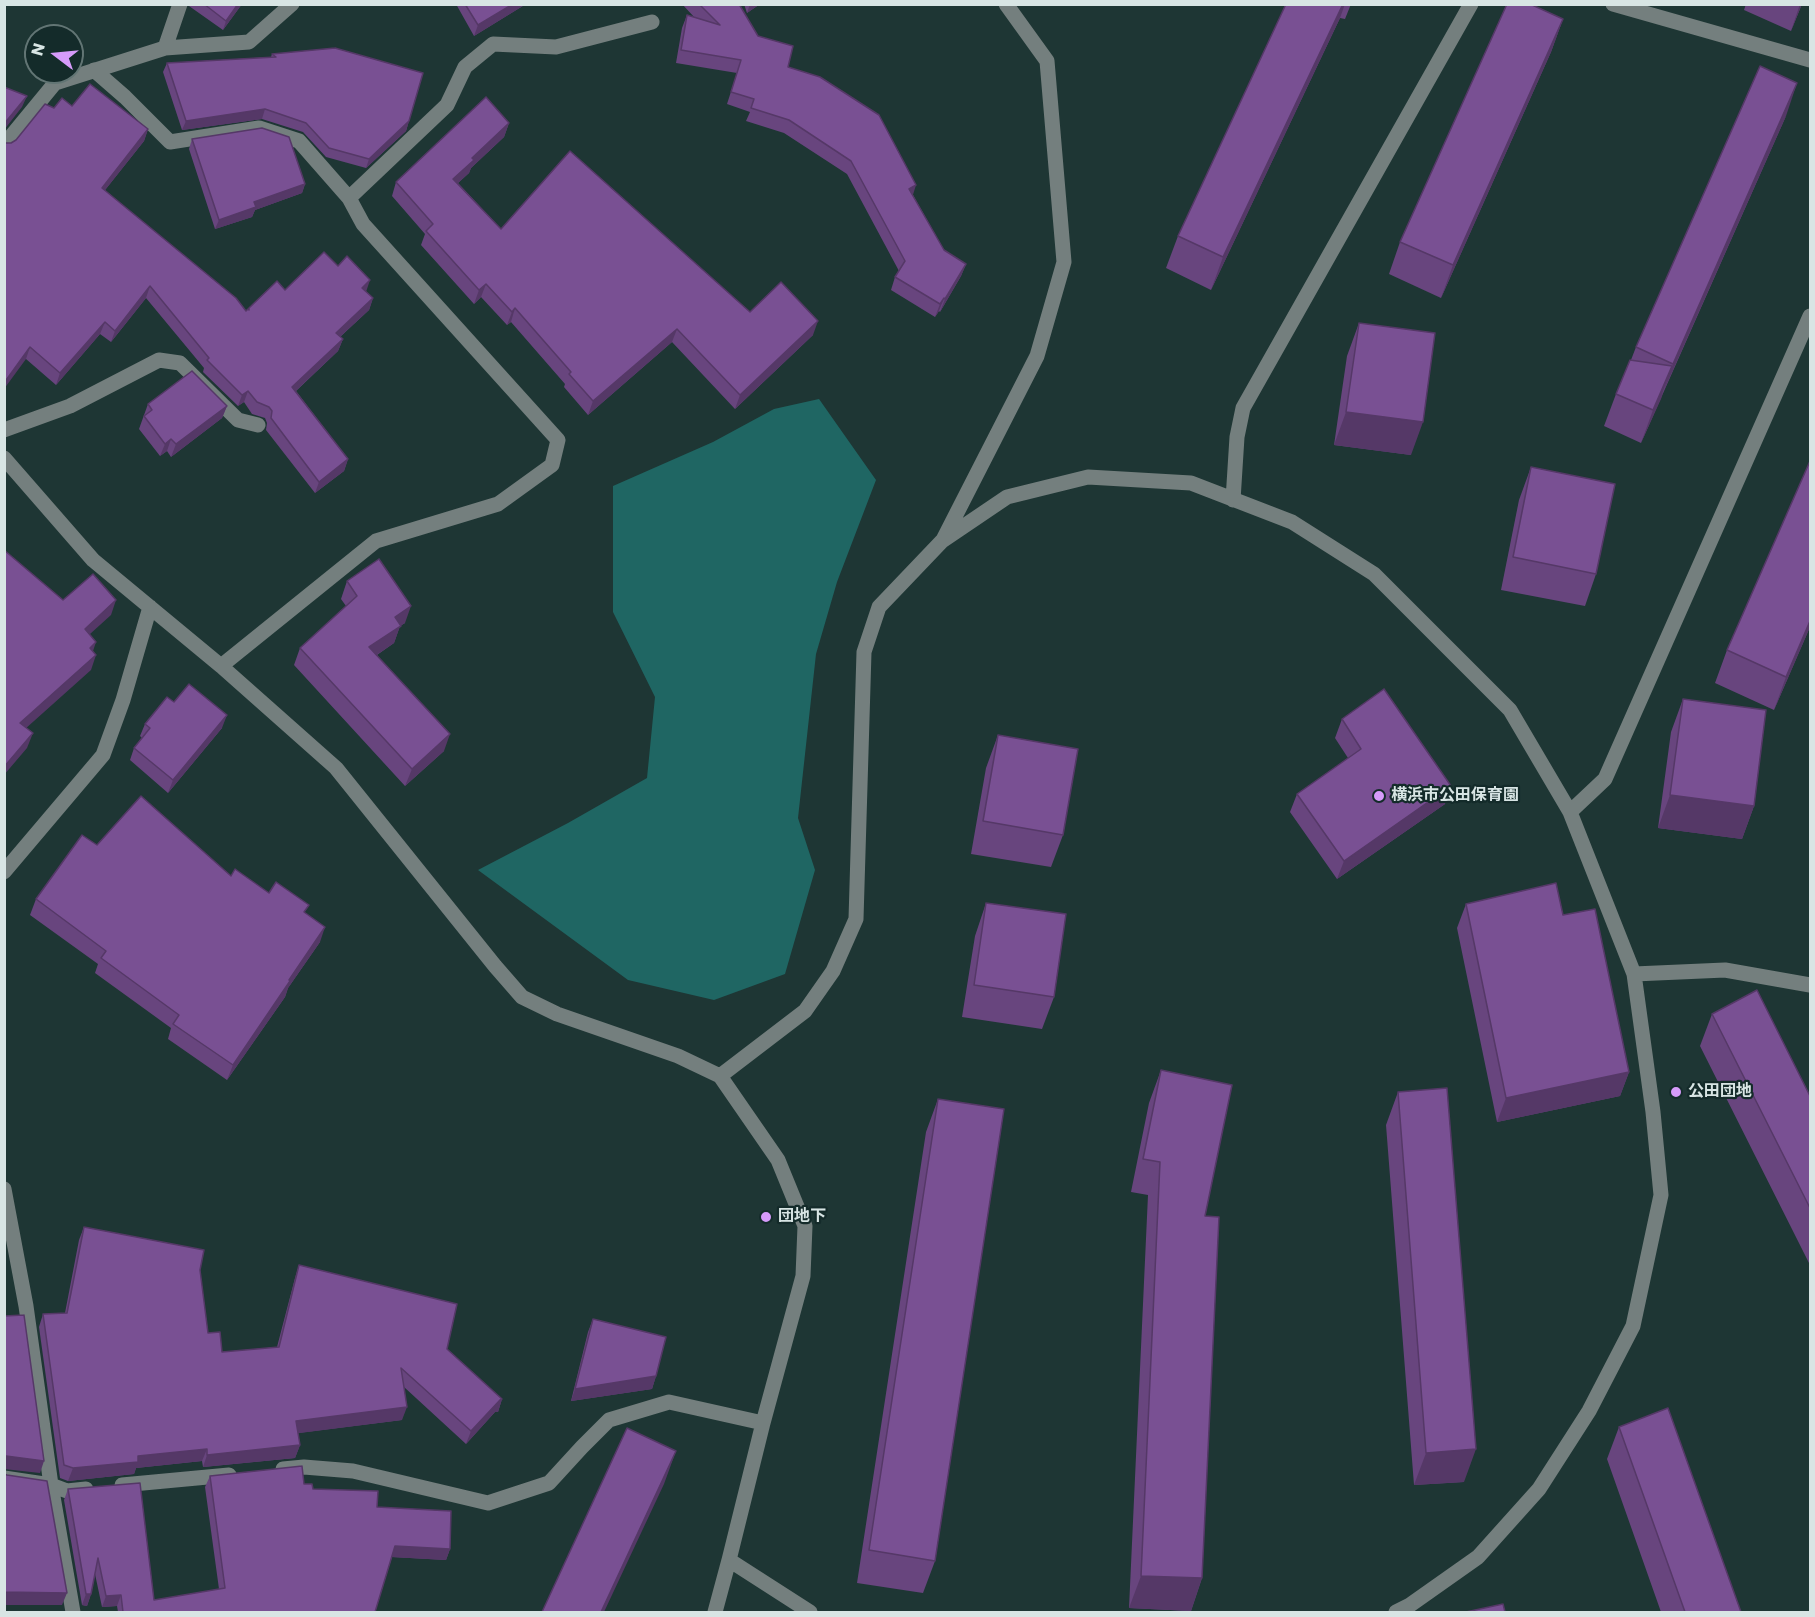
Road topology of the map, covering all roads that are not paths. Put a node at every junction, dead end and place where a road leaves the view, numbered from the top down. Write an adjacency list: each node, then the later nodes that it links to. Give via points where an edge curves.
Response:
1 (180, 4): 7 (street)
2 (292, 4): 7 (street, via 249,42)
3 (1006, 4): 17 (street, via 1047,61 1064,262 1037,356)
4 (1471, 4): 16 (street, via 1243,408)
5 (1613, 4): 8 (street)
6 (652, 22): 11 (street, via 556,47 493,44 465,67 447,105)
7 (165, 48): 9 (street)
8 (1810, 60)
9 (94, 70): 10 (street, via 55,83); 11 (street, via 170,142 259,128 299,141)
10 (4, 146)
11 (349, 198): 19 (street, via 363,224 558,441 552,465 498,504 376,541)
12 (1810, 316): 20 (street, via 1605,779)
13 (258, 425): 14 (street, via 238,420 180,363 159,360 70,406)
14 (4, 430)
15 (4, 458): 18 (street, via 93,560)
16 (1233, 500): 17 (street, via 1191,483 1088,477 1007,497); 20 (street, via 1292,522 1374,574 1510,710)
17 (942, 541): 24 (street, via 879,607 864,652 856,919 833,971 805,1011)
18 (150, 607): 19 (street); 21 (street, via 103,755)
19 (221, 666): 24 (street, via 336,768 522,997 556,1014 678,1056)
20 (1570, 812): 22 (street)
21 (4, 872)
22 (1634, 974): 23 (street, via 1725,970); 35 (street, via 1661,1195 1633,1326 1589,1411 1539,1489 1478,1557)
23 (1810, 985)
24 (720, 1076): 26 (street, via 778,1160 805,1226 803,1276)
25 (4, 1190): 30 (street, via 26,1306)
26 (763, 1423): 27 (street, via 669,1402 609,1420 549,1483 488,1503 353,1471 304,1467); 31 (street)
27 (268, 1471)
28 (245, 1473): 30 (street, via 67,1491)
29 (4, 1478): 30 (street)
30 (51, 1485): 32 (street)
31 (729, 1560): 33 (street); 34 (street)
32 (73, 1612)
33 (715, 1612)
34 (810, 1612)
35 (1396, 1612)

